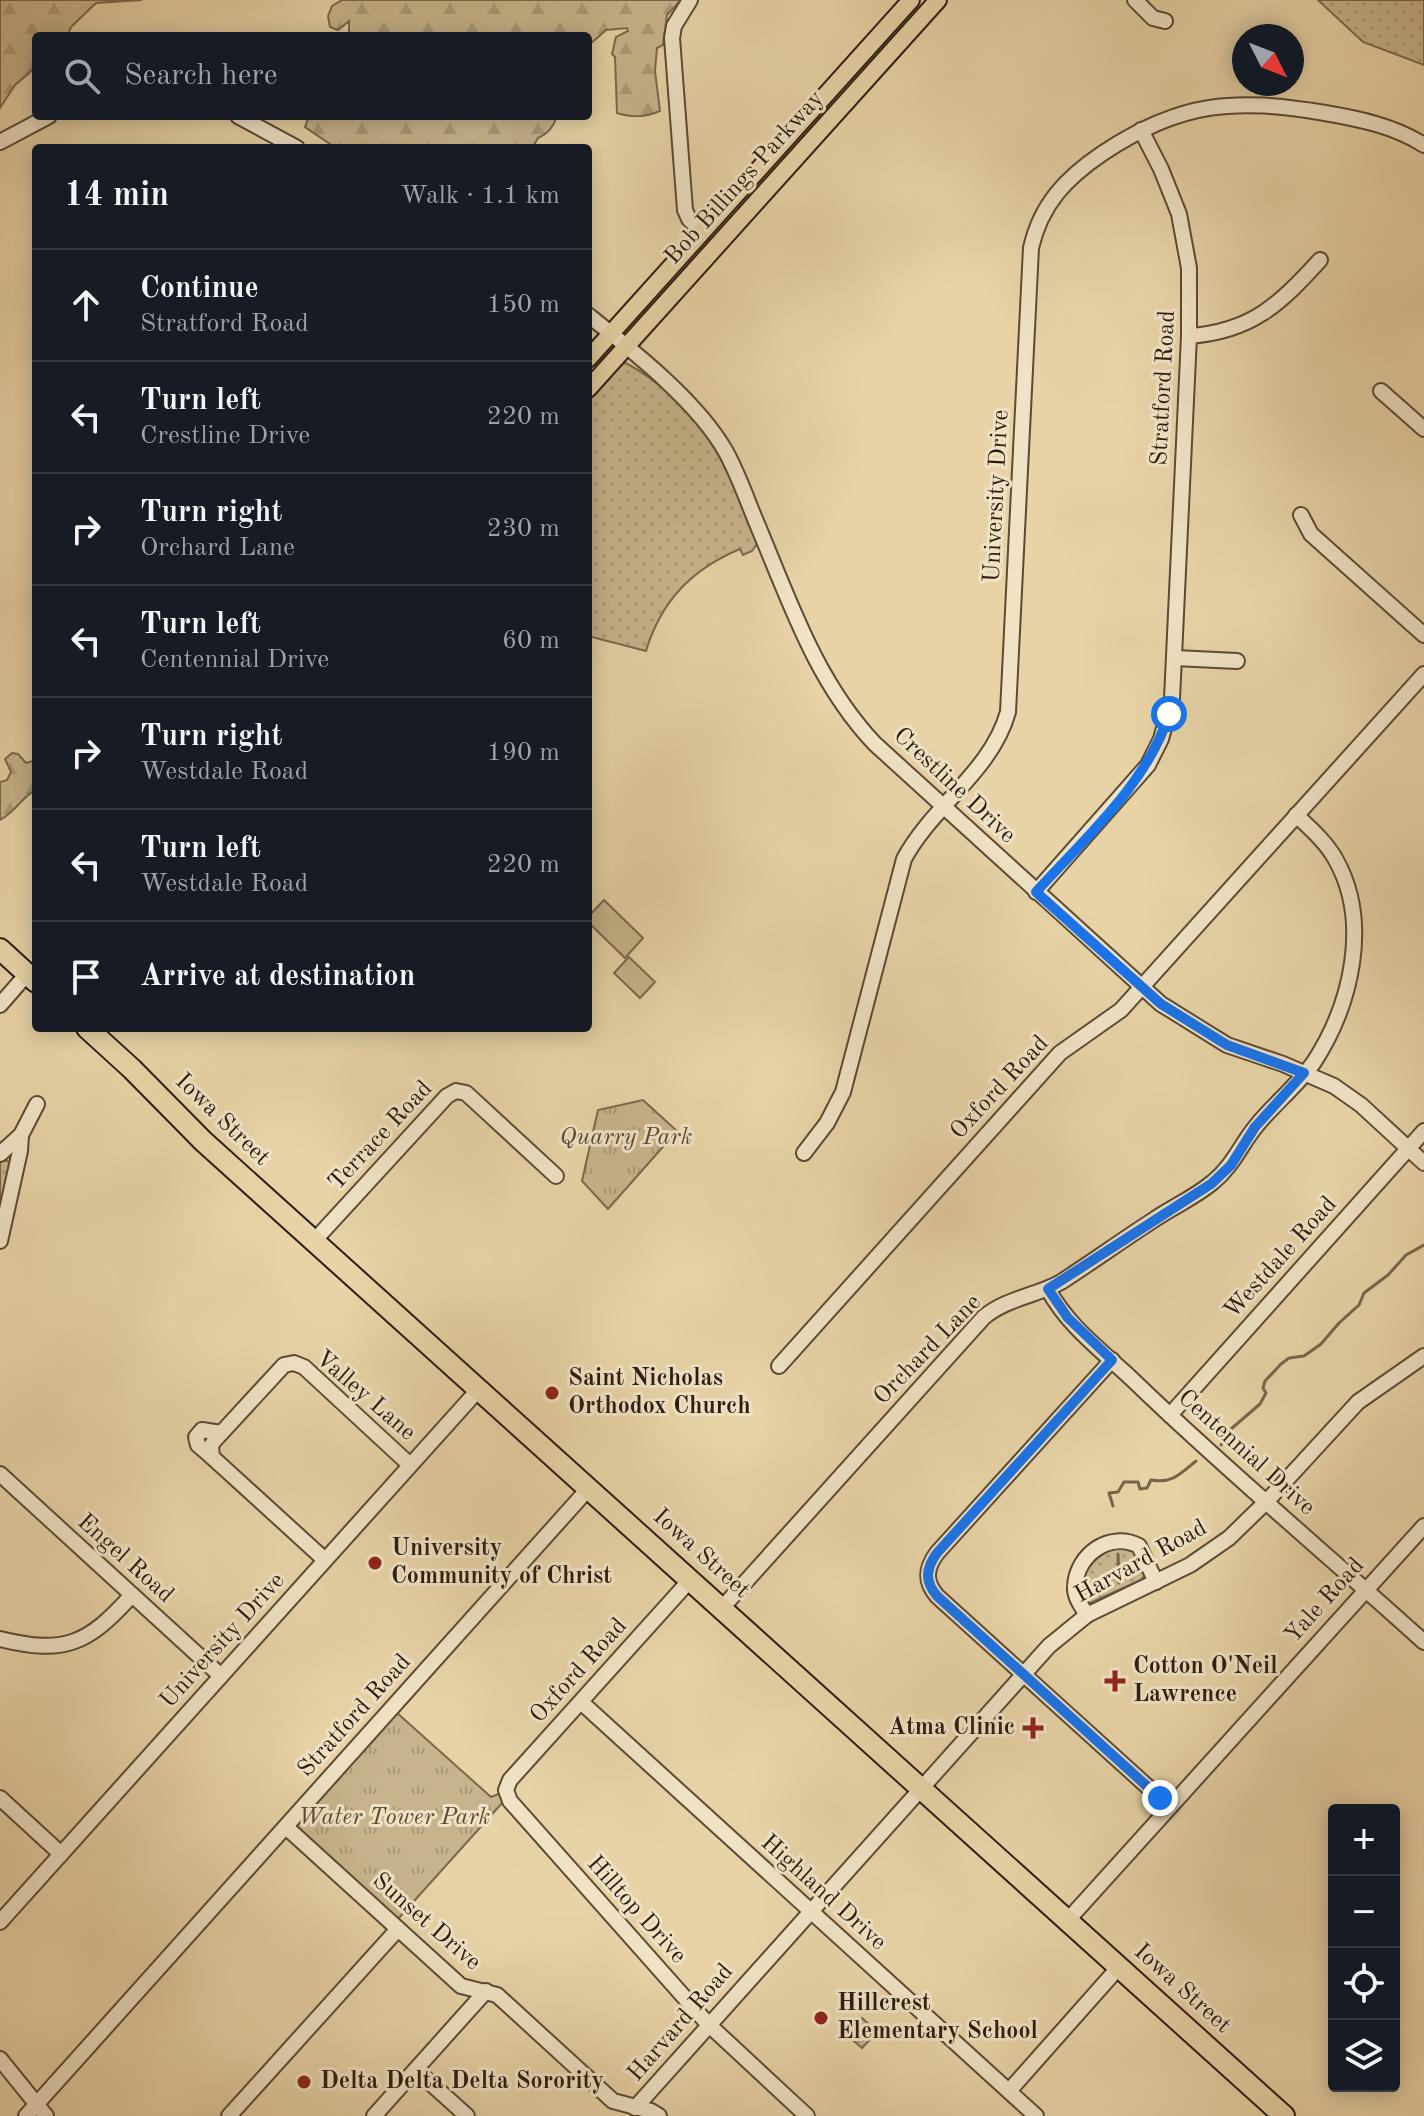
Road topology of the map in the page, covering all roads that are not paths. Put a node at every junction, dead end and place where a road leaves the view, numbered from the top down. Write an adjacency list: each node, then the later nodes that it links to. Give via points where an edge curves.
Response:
1 (690, 0): 12 (street, via 674,26 672,55 685,210)
2 (911, 0): 12 (main road, Bob Billings Parkway)
3 (938, 0): 17 (main road, Bob Billings Parkway)
4 (1135, 0): 5 (street, via 1153,18)
5 (1165, 21)
6 (41, 120): 9 (street)
7 (245, 120): 10 (street)
8 (1141, 130): 11 (street, University Drive, via 1185,112 1247,103 1361,120); 16 (street, Stratford Road, via 1179,214 1189,268); 27 (street, University Drive, via 1069,178 1036,226 1008,712 989,755)
9 (0, 142)
10 (290, 144)
11 (1424, 145)
12 (702, 232): 15 (main road, Bob Billings Parkway)
13 (1320, 260): 16 (street, via 1267,312 1235,328)
14 (592, 318): 15 (street, Crestline Drive)
15 (611, 334): 17 (street, Crestline Drive); 18 (main road, Bob Billings Parkway)
16 (1189, 336): 24 (street, Stratford Road)
17 (625, 347): 19 (main road, Bob Billings Parkway); 27 (street, Crestline Drive, via 688,403 725,451 810,650 840,702 875,744)
18 (592, 355)
19 (592, 384)
20 (1381, 391): 21 (street)
21 (1424, 429)
22 (1301, 515): 23 (street, via 1311,534)
23 (1424, 635)
24 (1175, 658): 25 (street); 29 (street, Stratford Road, via 1169,714 1148,765)
25 (1237, 661)
26 (1424, 674): 28 (street, Oxford Road)
27 (943, 807): 29 (street, Crestline Drive); 41 (street, University Drive, via 904,859 843,1092)
28 (1296, 815): 33 (street, Oxford Road); 36 (street, Orchard Lane, via 1337,862 1354,919 1344,997 1330,1034)
29 (1036, 892): 33 (street, Crestline Drive)
30 (0, 949): 31 (highway)
31 (32, 972)
32 (32, 974): 34 (street)
33 (1141, 987): 36 (street, Crestline Drive, via 1215,1039); 51 (street, Oxford Road, via 1113,1017 1060,1053)
34 (0, 1005)
35 (91, 1032): 47 (highway, Iowa Street)
36 (1304, 1073): 40 (street, Crestline Drive, via 1347,1095); 48 (street, Orchard Lane, via 1211,1184)
37 (37, 1104): 39 (street)
38 (1424, 1131): 40 (street, Westdale Road)
39 (21, 1135): 42 (street); 43 (street)
40 (1409, 1148): 44 (street, Crestline Drive); 53 (street, Westdale Road)
41 (804, 1153)
42 (0, 1155): 43 (street)
43 (18, 1161): 46 (street)
44 (1424, 1163)
45 (556, 1176): 47 (street, Terrace Road, via 466,1093 456,1091)
46 (0, 1241)
47 (314, 1241): 52 (highway, Iowa Street)
48 (1048, 1289): 50 (street, Centennial Drive, via 1068,1318); 64 (street, Orchard Lane, via 1007,1301 984,1317)
49 (1424, 1356): 57 (street, Harvard Road, via 1358,1402)
50 (1112, 1360): 53 (street, Centennial Drive); 68 (street, via 929,1567 933,1592)
51 (779, 1366)
52 (479, 1389): 54 (street, University Drive); 56 (highway, Iowa Street)
53 (1170, 1415): 57 (street, Centennial Drive)
54 (410, 1465): 59 (street, University Drive); 59 (street, Valley Lane, via 304,1367 290,1363 221,1433 211,1446 212,1457)
55 (0, 1474): 63 (street, Engel Road)
56 (589, 1488): 60 (highway, Iowa Street); 75 (street, Stratford Road)
57 (1267, 1501): 61 (street, Harvard Road, via 1211,1551); 62 (street, Centennial Drive)
58 (1424, 1526): 62 (street, Yale Road)
59 (325, 1560): 69 (street, University Drive)
60 (691, 1579): 64 (highway, Iowa Street); 70 (street, Oxford Road)
61 (1156, 1582): 65 (street, Harvard Road); 65 (street, via 1139,1546 1123,1540 1105,1542 1078,1575 1076,1594)
62 (1365, 1589): 67 (street, Centennial Drive); 74 (street, Yale Road)
63 (132, 1595): 66 (street, via 92,1633 63,1645 36,1647); 69 (street, Engel Road)
64 (722, 1608): 71 (highway, Iowa Street)
65 (1087, 1615): 68 (street, Harvard Road)
66 (0, 1639)
67 (1424, 1642)
68 (1022, 1674): 71 (street, Harvard Road); 74 (street)
69 (221, 1676): 76 (street, University Drive)
70 (581, 1702): 72 (street, Oxford Road, via 510,1780); 77 (street, Highland Drive)
71 (920, 1788): 77 (street, Harvard Road); 78 (highway, Iowa Street)
72 (506, 1794): 83 (street, Hilltop Drive)
73 (0, 1798): 76 (street)
74 (1170, 1807): 78 (street, Yale Road)
75 (286, 1827): 80 (street, Sunset Drive); 88 (street, Stratford Road)
76 (61, 1854): 79 (street, University Drive)
77 (809, 1910): 83 (street, Harvard Road); 86 (street, Highland Drive)
78 (1067, 1921): 81 (highway, Iowa Street)
79 (0, 1922)
80 (398, 1929): 82 (street, Sunset Drive, via 461,1986); 90 (street)
81 (1119, 1967): 86 (street); 96 (highway, Iowa Street)
82 (486, 1991): 85 (street); 87 (street, Sunset Drive, via 503,2000 613,2101)
83 (708, 2024): 87 (street, Harvard Road); 94 (street, Hilltop Drive)
84 (0, 2059): 88 (street)
85 (416, 2070): 91 (street); 92 (street)
86 (1009, 2091): 95 (street, Highland Drive)
87 (635, 2108): 93 (street, Sunset Drive)
88 (42, 2110): 89 (street, Stratford Road)
89 (26, 2116)
90 (229, 2116)
91 (374, 2116)
92 (467, 2116)
93 (659, 2116)
94 (807, 2116)
95 (1036, 2116)
96 (1284, 2116)

